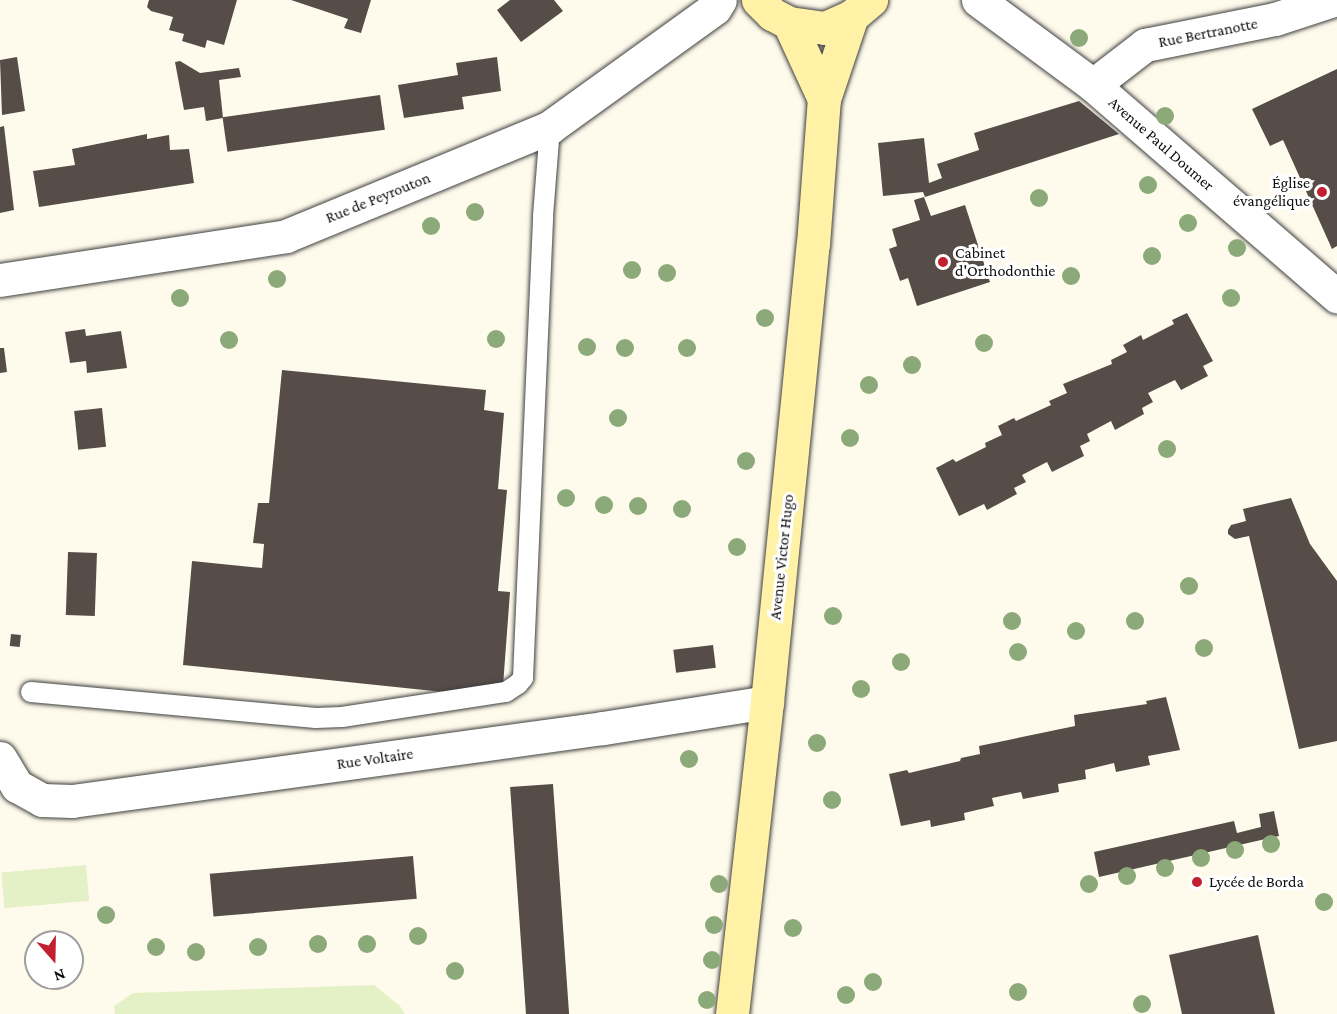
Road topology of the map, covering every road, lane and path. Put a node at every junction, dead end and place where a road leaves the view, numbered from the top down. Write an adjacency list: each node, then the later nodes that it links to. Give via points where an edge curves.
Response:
1 (758, 0): 4 (street, Rue de Peyrouton); 6 (main road)
2 (978, 0): 7 (street, Avenue Paul Doumer)
3 (1333, 0): 7 (street, Rue Bertranotte, via 1275,19 1145,45)
4 (718, 4): 9 (street, Rue de Peyrouton)
5 (862, 8): 6 (main road, via 825,28); 8 (main road, Avenue Victor Hugo)
6 (789, 23): 8 (main road, Avenue Victor Hugo)
7 (1093, 85): 11 (street, Avenue Paul Doumer)
8 (824, 99): 13 (main road, Avenue Victor Hugo)
9 (550, 127): 10 (street, Rue de Peyrouton, via 286,236); 12 (lane, via 524,678 506,692 316,718)
10 (0, 280)
11 (1337, 296)
12 (31, 693)
13 (767, 702): 14 (street, Rue Voltaire, via 72,801 42,800 17,786); 15 (main road, Avenue Victor Hugo)
14 (0, 758)
15 (732, 1014)

